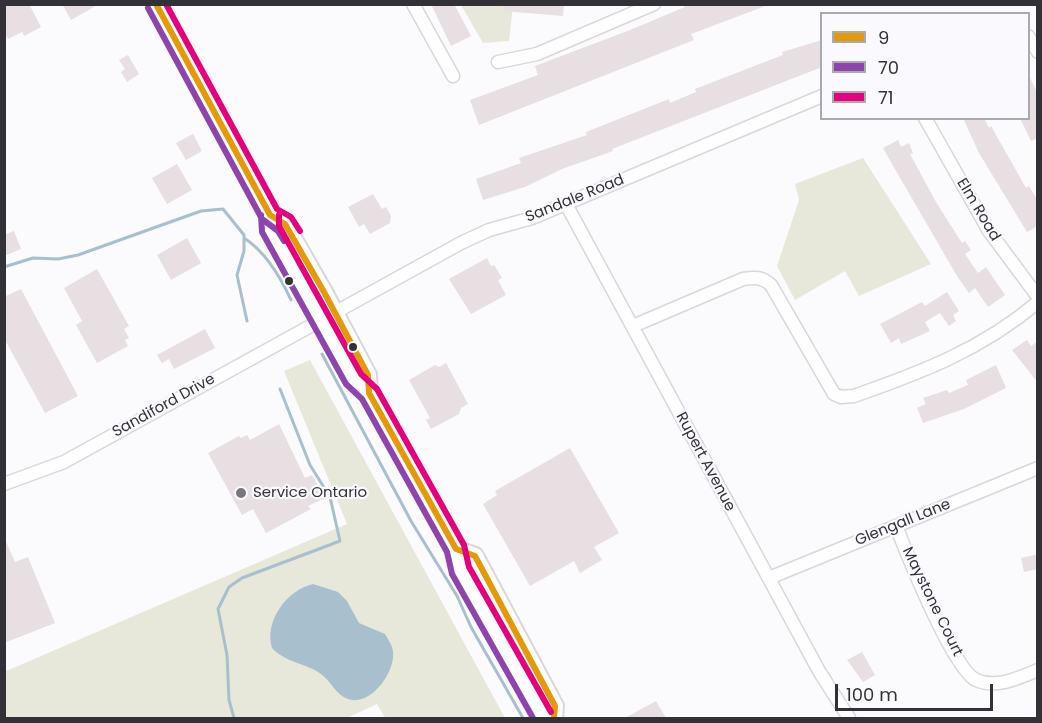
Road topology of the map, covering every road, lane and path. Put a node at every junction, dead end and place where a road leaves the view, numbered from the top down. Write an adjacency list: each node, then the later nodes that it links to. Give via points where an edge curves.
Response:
1 (156, 4): 12 (main road, via 270,215 270,228)
2 (413, 4): 7 (street)
3 (654, 4): 6 (street, via 537,54)
4 (1030, 38): 5 (street)
5 (1038, 52)
6 (498, 62)
7 (453, 76)
8 (820, 97): 10 (street, Sandale Road)
9 (926, 120): 11 (street, Elm Road, via 989,231)
10 (566, 204): 12 (street, Sandale Road, via 461,243); 13 (street, Rupert Avenue)
11 (1038, 299): 13 (street, via 970,350 930,369 847,397 834,394 825,383 765,280 743,279)
12 (327, 316): 15 (street, Sandiford Drive, via 64,462); 17 (main road, via 354,380 369,393)
13 (633, 326): 18 (street, Rupert Avenue)
14 (1038, 468): 16 (street, Glengall Lane)
15 (4, 484)
16 (896, 526): 18 (street, Glengall Lane); 19 (street, Maystone Court, via 917,579 951,645 974,679 1008,682)
17 (456, 549): 20 (main road, via 460,570); 21 (main road, via 475,556 555,706)
18 (769, 578): 22 (street, Rupert Avenue)
19 (1038, 670)
20 (545, 718)
21 (554, 718)
22 (849, 718)

